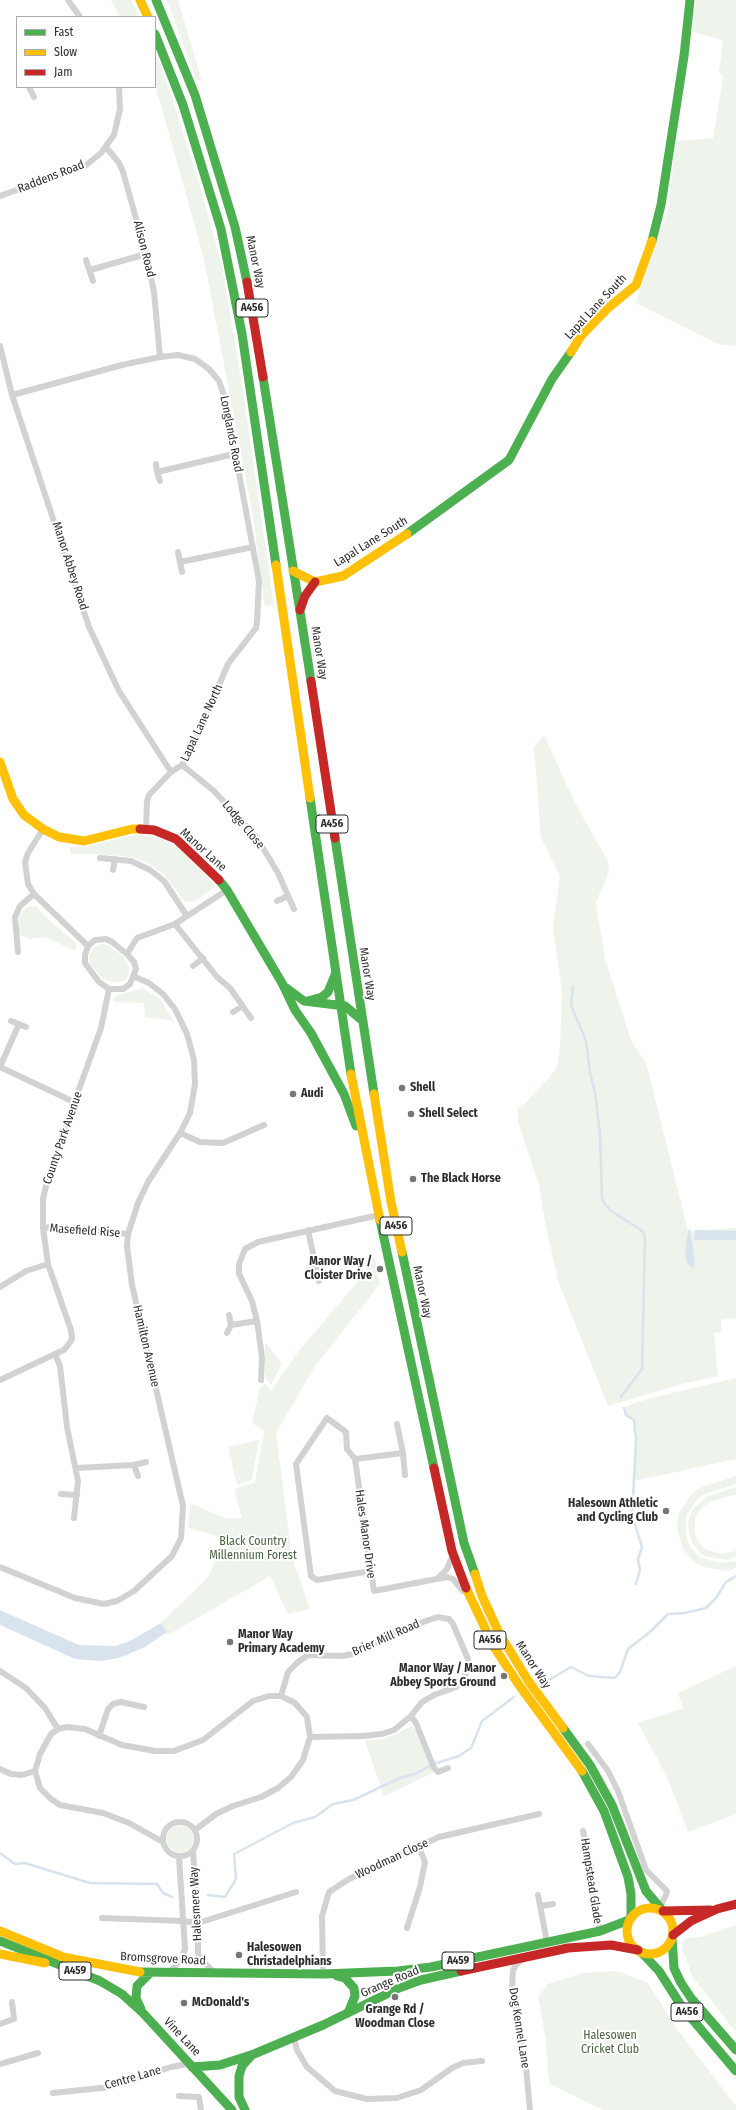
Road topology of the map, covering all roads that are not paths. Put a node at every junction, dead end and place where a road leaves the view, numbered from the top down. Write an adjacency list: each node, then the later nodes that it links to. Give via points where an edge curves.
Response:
1 (68, 0): 5 (street)
2 (140, 0): 6 (main road)
3 (156, 0): 27 (main road, Manor Way / A456, via 195,95 235,227 256,331)
4 (690, 0): 29 (main road, Lapal Lane South, via 661,205 656,229 636,285 608,308 581,336 552,379 510,460 397,542 343,576)
5 (79, 16)
6 (148, 16)
7 (156, 37): 52 (main road, Manor Way / A456, via 183,105 221,229 242,334)
8 (29, 88): 10 (street)
9 (119, 88): 11 (street, Raddens Road, via 118,120 114,135)
10 (34, 97)
11 (106, 147): 12 (street, Raddens Road, via 85,166); 13 (street, Alison Road, via 119,163)
12 (0, 196)
13 (146, 254): 15 (street); 18 (street, Alison Road, via 154,292)
14 (86, 260): 15 (street)
15 (90, 270): 16 (street)
16 (93, 281)
17 (0, 346): 19 (street, Manor Abbey Road)
18 (160, 356): 19 (street, Longlands Road); 20 (street, Longlands Road, via 186,356 202,364 219,381 225,398)
19 (12, 395): 34 (street, Manor Abbey Road, via 97,646 132,713)
20 (234, 454): 22 (street); 24 (street, Longlands Road)
21 (156, 464): 22 (street)
22 (157, 472): 23 (street)
23 (160, 481)
24 (253, 547): 26 (street); 30 (street, Longlands Road, via 259,581)
25 (178, 552): 26 (street)
26 (180, 562): 28 (street)
27 (293, 571): 29 (main road); 31 (main road, Manor Way / A456)
28 (182, 572)
29 (315, 582): 31 (main road, via 305,596)
30 (257, 611): 33 (street, Lapal Lane North, via 256,628 228,664 190,753)
31 (300, 611): 63 (main road, Manor Way / A456)
32 (0, 762): 35 (main road, Manor Lane, via 13,799 24,815)
33 (182, 765): 34 (street, Lapal Lane North); 42 (street, Lodge Close, via 214,791 257,838 278,873)
34 (171, 772): 36 (street, Lapal Lane North, via 149,795)
35 (43, 829): 36 (main road, Manor Lane, via 59,837 84,841 132,829); 41 (street, via 28,852 25,862 28,884)
36 (146, 830): 40 (main road, Manor Lane, via 160,832 176,839 209,869)
37 (100, 858): 38 (street)
38 (114, 859): 39 (street); 45 (street, via 131,861 150,870 164,881)
39 (113, 870)
40 (227, 890): 45 (street); 54 (main road, Manor Lane)
41 (34, 894): 47 (street); 48 (street, via 20,906 15,917)
42 (288, 896): 43 (street); 44 (street, Lodge Close)
43 (277, 901)
44 (294, 909)
45 (187, 916): 46 (street)
46 (175, 924): 49 (street, via 137,938); 50 (street)
47 (88, 946): 49 (street, via 95,940 106,939); 55 (street, via 85,963 99,982)
48 (18, 952)
49 (127, 954): 53 (street, via 134,962)
50 (203, 958): 51 (street); 58 (street)
51 (193, 966)
52 (335, 972): 56 (main road, via 331,988 325,995); 57 (main road, Manor Way / A456)
53 (135, 977): 55 (street, via 123,989); 69 (street, Hamilton Avenue, via 149,983 163,994 187,1034 191,1047 195,1078 194,1099)
54 (282, 983): 56 (main road, Manor Lane); 60 (main road, Manor Lane)
55 (109, 989): 67 (street, County Park Avenue, via 101,1028)
56 (304, 1001): 57 (main road); 60 (main road, via 300,1008)
57 (339, 1004): 63 (main road, via 351,1009); 70 (main road, Manor Way / A456)
58 (243, 1006): 59 (street); 61 (street)
59 (233, 1012)
60 (300, 1017): 70 (main road, Manor Lane, via 344,1094)
61 (251, 1018)
62 (11, 1021): 64 (street)
63 (362, 1021): 120 (main road, Manor Way / A456, via 391,1202 464,1543 482,1596 499,1633 529,1682 590,1765)
64 (19, 1024): 65 (street); 66 (street)
65 (26, 1027)
66 (0, 1067): 67 (street)
67 (74, 1102): 72 (street, County Park Avenue, via 49,1173 43,1199)
68 (264, 1125): 69 (street, via 223,1143 200,1142)
69 (180, 1133): 74 (street, Hamilton Avenue, via 148,1182)
70 (366, 1156): 71 (main road, Manor Way / A456)
71 (379, 1215): 73 (street); 98 (main road, Manor Way / A456)
72 (43, 1228): 74 (street, Masefield Rise); 75 (street, County Park Avenue)
73 (308, 1230): 76 (street); 81 (street, via 258,1242 245,1249 239,1264 239,1274 252,1301)
74 (128, 1234): 99 (street, Hamilton Avenue, via 127,1257 132,1285 183,1506 181,1538 172,1556 134,1591 117,1601 104,1604 75,1598)
75 (48, 1264): 79 (street, via 26,1271); 84 (street, County Park Avenue, via 72,1339 64,1350)
76 (315, 1269): 77 (street); 78 (street)
77 (307, 1271)
78 (319, 1281)
79 (0, 1287)
80 (229, 1315): 82 (street)
81 (257, 1321): 82 (street); 86 (street, via 262,1357)
82 (232, 1325): 83 (street)
83 (227, 1333)
84 (55, 1354): 85 (street); 92 (street, via 60,1366 67,1427)
85 (0, 1380)
86 (261, 1380)
87 (397, 1424): 88 (street)
88 (403, 1453): 89 (street); 93 (street)
89 (355, 1459): 100 (street, Hales Manor Drive); 100 (street, Hales Manor Drive, via 347,1448 346,1432 327,1418 296,1464 311,1576 316,1580)
90 (146, 1462): 91 (street)
91 (134, 1465): 92 (street); 94 (street)
92 (76, 1468): 96 (street)
93 (405, 1475)
94 (138, 1476)
95 (61, 1494): 96 (street)
96 (77, 1495): 97 (street)
97 (74, 1518)
98 (452, 1551): 101 (street, via 450,1565); 102 (main road, Manor Way / A456)
99 (0, 1568)
100 (370, 1570): 101 (street, Hales Manor Drive, via 374,1591)
101 (438, 1578): 102 (street, Hales Manor Drive, via 453,1579)
102 (470, 1600): 130 (main road, Manor Way / A456, via 485,1632 519,1685 574,1759 595,1793 615,1837 628,1877 631,1894)
103 (0, 1671): 107 (street, via 26,1688 45,1708)
104 (281, 1696): 106 (street, Brier Mill Road, via 288,1672 308,1655 342,1656 358,1653 399,1630 443,1616 453,1624 468,1659 468,1668 465,1677 456,1687 422,1702); 108 (street, via 269,1696 253,1701 203,1740 174,1751 134,1748); 109 (street, via 295,1703 304,1713 310,1725)
105 (144, 1707): 108 (street, via 120,1702 113,1704 108,1709)
106 (411, 1716): 109 (street, via 394,1730 382,1734); 111 (street, via 434,1768 438,1772)
107 (58, 1729): 108 (street, via 85,1729); 113 (street, via 44,1745)
108 (100, 1736)
109 (310, 1737): 115 (street, via 303,1760 285,1783 261,1797 216,1814)
110 (588, 1744): 120 (street, via 608,1770 618,1791)
111 (448, 1768)
112 (0, 1770): 113 (street, via 22,1775)
113 (35, 1771): 117 (street, via 40,1788 60,1805 103,1813 129,1823)
114 (539, 1814): 118 (street, Woodman Close, via 439,1837)
115 (195, 1830): 117 (street, via 187,1823 177,1822 168,1827); 119 (street, via 197,1839)
116 (583, 1831): 135 (street, Hampstead Glade)
117 (163, 1842): 121 (street, via 169,1853)
118 (419, 1846): 133 (street, via 425,1862); 146 (street, Woodman Close, via 349,1879 328,1892 322,1916)
119 (193, 1851): 121 (street); 132 (street, Halesmere Way)
120 (637, 1855): 127 (main road, Manor Way / A456, via 646,1891); 127 (street, via 649,1874 667,1891)
121 (179, 1857): 131 (street, Halesmere Way)
122 (296, 1892): 132 (street)
123 (538, 1895): 126 (street)
124 (553, 1904): 126 (street)
125 (736, 1904): 128 (main road)
126 (541, 1906): 138 (street)
127 (661, 1909): 128 (main road); 130 (main road, via 642,1908); 136 (main road, A456, via 672,1923)
128 (717, 1909): 136 (main road, via 691,1921)
129 (102, 1918): 131 (street)
130 (630, 1919): 135 (main road, Grange Road / A459); 139 (main road, A456, via 628,1938)
131 (183, 1921): 132 (street); 144 (street, Halesmere Way, via 185,1949 182,1958)
132 (198, 1923): 145 (street, Halesmere Way, via 198,1953 201,1960)
133 (407, 1928)
134 (0, 1931): 143 (main road, Bromsgrove Road / A459, via 63,1957 106,1968)
135 (600, 1932): 138 (main road, Grange Road / A459)
136 (672, 1937): 139 (main road, via 667,1947 660,1952 652,1954); 152 (main road, A456, via 674,1968 681,1983 690,1998)
137 (0, 1941): 142 (main road, A459)
138 (548, 1942): 146 (main road, Grange Road / A459, via 398,1972)
139 (639, 1951): 141 (main road, Grange Road, via 611,1946 588,1946); 158 (main road, A456, via 658,1971 682,2007)
140 (0, 1954): 142 (main road)
141 (530, 1956): 149 (main road, Grange Road, via 421,1980); 162 (street, Dog Kennel Lane, via 516,1965 512,1977)
142 (64, 1966): 148 (main road, A459, via 117,1990)
143 (150, 1973): 144 (main road, Bromsgrove Road / A459); 148 (main road, via 137,1986 136,1998)
144 (169, 1973): 145 (main road, Bromsgrove Road / A459)
145 (215, 1974): 146 (main road, Bromsgrove Road / A459)
146 (327, 1974): 149 (main road, via 345,1978 354,1988 353,2006)
147 (12, 2002): 150 (street, via 14,2019)
148 (143, 2013): 157 (main road, Vine Lane)
149 (348, 2013): 151 (main road, Grange Road)
150 (0, 2024)
151 (294, 2038): 154 (main road, Grange Road); 155 (street, via 297,2050 307,2067 335,2092 367,2100 397,2098 409,2094 420,2090 463,2063)
152 (736, 2050)
153 (38, 2053): 156 (street)
154 (254, 2054): 157 (main road, Vine Lane, via 220,2065); 164 (main road, via 242,2066 239,2076 239,2096)
155 (482, 2061)
156 (0, 2064)
157 (190, 2066): 159 (street, Centre Lane, via 171,2067 110,2087); 163 (main road)
158 (736, 2071)
159 (54, 2093)
160 (179, 2096): 161 (street, via 199,2097)
161 (201, 2107)
162 (530, 2109)
163 (232, 2110)
164 (245, 2110)

